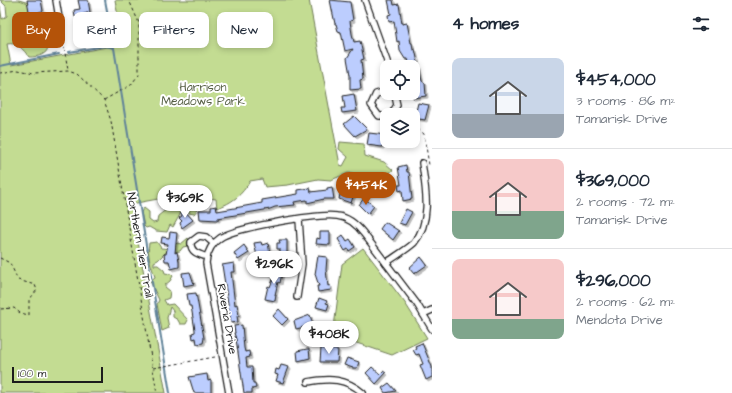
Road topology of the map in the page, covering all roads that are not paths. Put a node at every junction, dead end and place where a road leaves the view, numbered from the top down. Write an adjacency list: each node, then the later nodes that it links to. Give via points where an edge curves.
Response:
1 (56, 0): 3 (street)
2 (365, 0): 4 (street)
3 (58, 12)
4 (386, 60)
5 (380, 93): 6 (street, via 376,94 371,106)
6 (380, 116)
7 (422, 165): 11 (street, via 429,220 415,243)
8 (299, 220): 9 (street, via 228,232); 11 (street, via 324,215 346,218 359,227); 12 (street, via 302,264)
9 (213, 243): 10 (street, Riveria Drive); 10 (street, via 206,237 199,236 191,242 194,252)
10 (207, 257): 17 (street, Riveria Drive, via 207,271)
11 (386, 263): 14 (street)
12 (297, 297)
13 (432, 310): 14 (street)
14 (424, 314): 15 (street)
15 (432, 329)
16 (308, 382): 18 (street, via 338,380 357,387)
17 (228, 393)
18 (363, 393)

